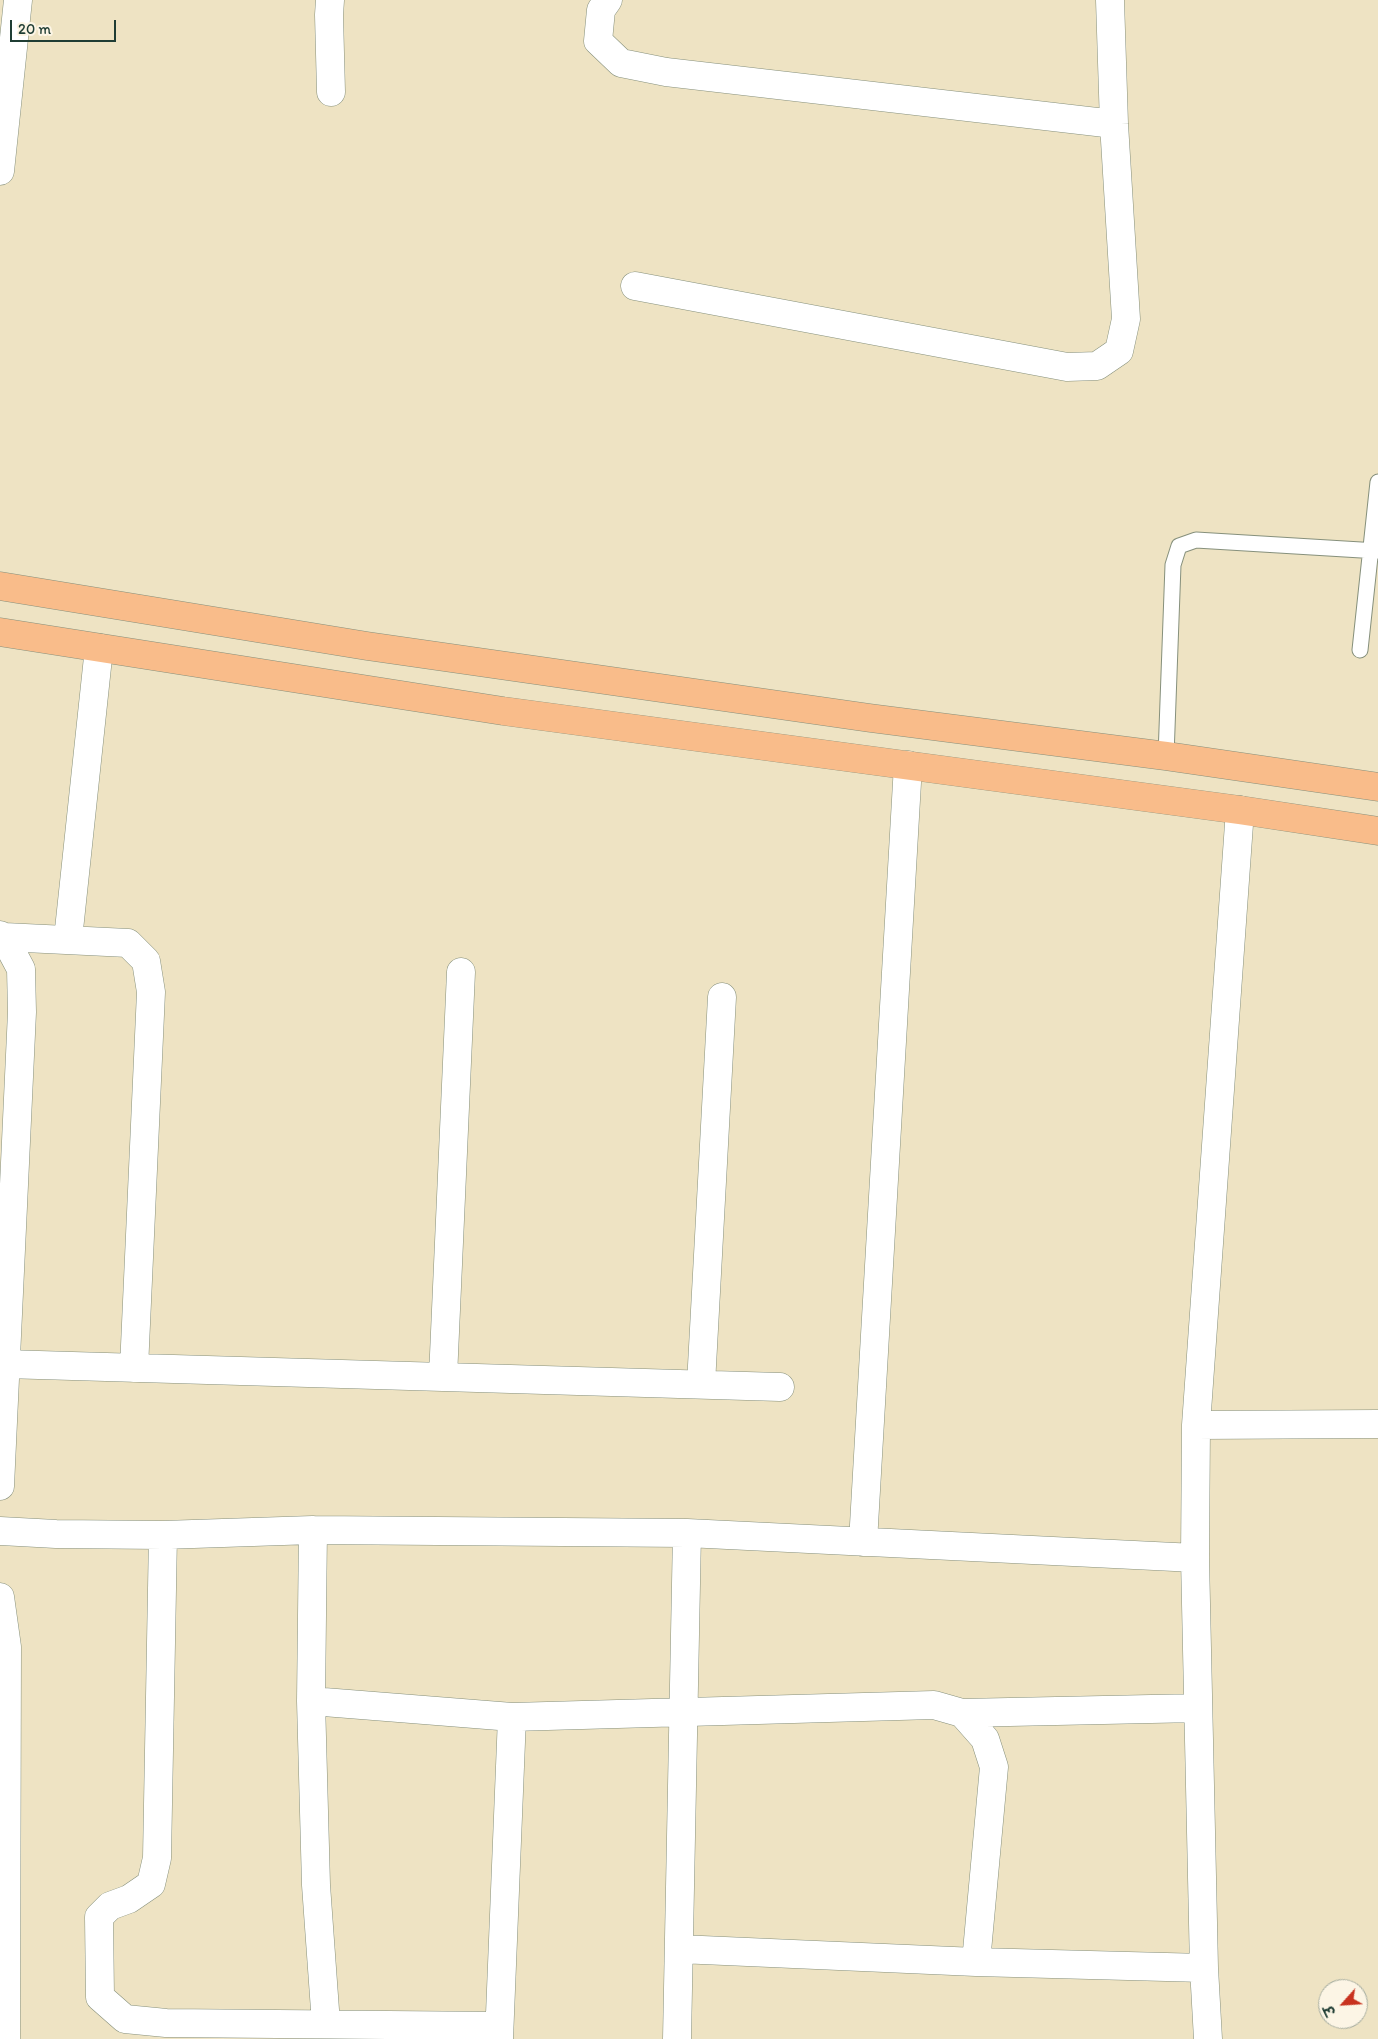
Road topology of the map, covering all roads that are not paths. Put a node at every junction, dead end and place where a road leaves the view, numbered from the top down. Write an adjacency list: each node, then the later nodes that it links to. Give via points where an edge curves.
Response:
1 (18, 0): 7 (street)
2 (330, 0): 5 (street)
3 (608, 0): 6 (street, via 601,10 598,41 621,63 666,72)
4 (1110, 0): 6 (street)
5 (331, 92)
6 (1114, 124): 8 (street, via 1126,319 1119,351 1097,366 1067,367)
7 (0, 171)
8 (636, 286)
9 (1378, 482): 10 (lane)
10 (1375, 551): 15 (lane); 17 (lane, via 1196,540 1179,546 1173,565)
11 (0, 586): 13 (main road)
12 (0, 632): 14 (main road)
13 (300, 636): 16 (main road); 17 (main road, via 870,718)
14 (99, 648): 16 (main road); 23 (street)
15 (1360, 650)
16 (295, 679): 18 (main road, via 503,711)
17 (1166, 756): 19 (main road)
18 (908, 765): 20 (main road); 38 (street)
19 (1378, 787)
20 (1240, 810): 21 (main road); 32 (street)
21 (1378, 831)
22 (2, 936): 23 (street); 26 (street, via 22,969)
23 (68, 939): 27 (street, via 128,942 146,961 151,992)
24 (461, 972): 28 (street)
25 (722, 997): 29 (street)
26 (5, 1364): 27 (street); 33 (street)
27 (134, 1368): 28 (street)
28 (443, 1377): 29 (street)
29 (701, 1384): 30 (street)
30 (780, 1387)
31 (1378, 1424): 32 (street)
32 (1196, 1425): 39 (street)
33 (0, 1486)
34 (313, 1530): 36 (street); 37 (street); 41 (street)
35 (0, 1531): 37 (street)
36 (687, 1533): 38 (street); 43 (street)
37 (163, 1535): 50 (street, via 157,1858 151,1884 129,1899 110,1906 98,1917 98,1938 100,1997 125,2019)
38 (863, 1542): 39 (street)
39 (1195, 1558): 42 (street)
40 (0, 1597): 53 (street, via 7,1647)
41 (312, 1701): 45 (street); 49 (street, via 316,1885)
42 (1198, 1708): 44 (street); 48 (street)
43 (684, 1711): 44 (street, via 934,1705); 45 (street); 46 (street)
44 (962, 1713): 47 (street, via 985,1739 994,1767)
45 (512, 1717): 52 (street)
46 (679, 1949): 47 (street); 54 (street)
47 (976, 1962): 48 (street)
48 (1204, 1968): 55 (street)
49 (326, 2024): 50 (street); 51 (street)
50 (166, 2031)
51 (380, 2032): 52 (street)
52 (499, 2033)
53 (6, 2039)
54 (677, 2039)
55 (1208, 2039)

